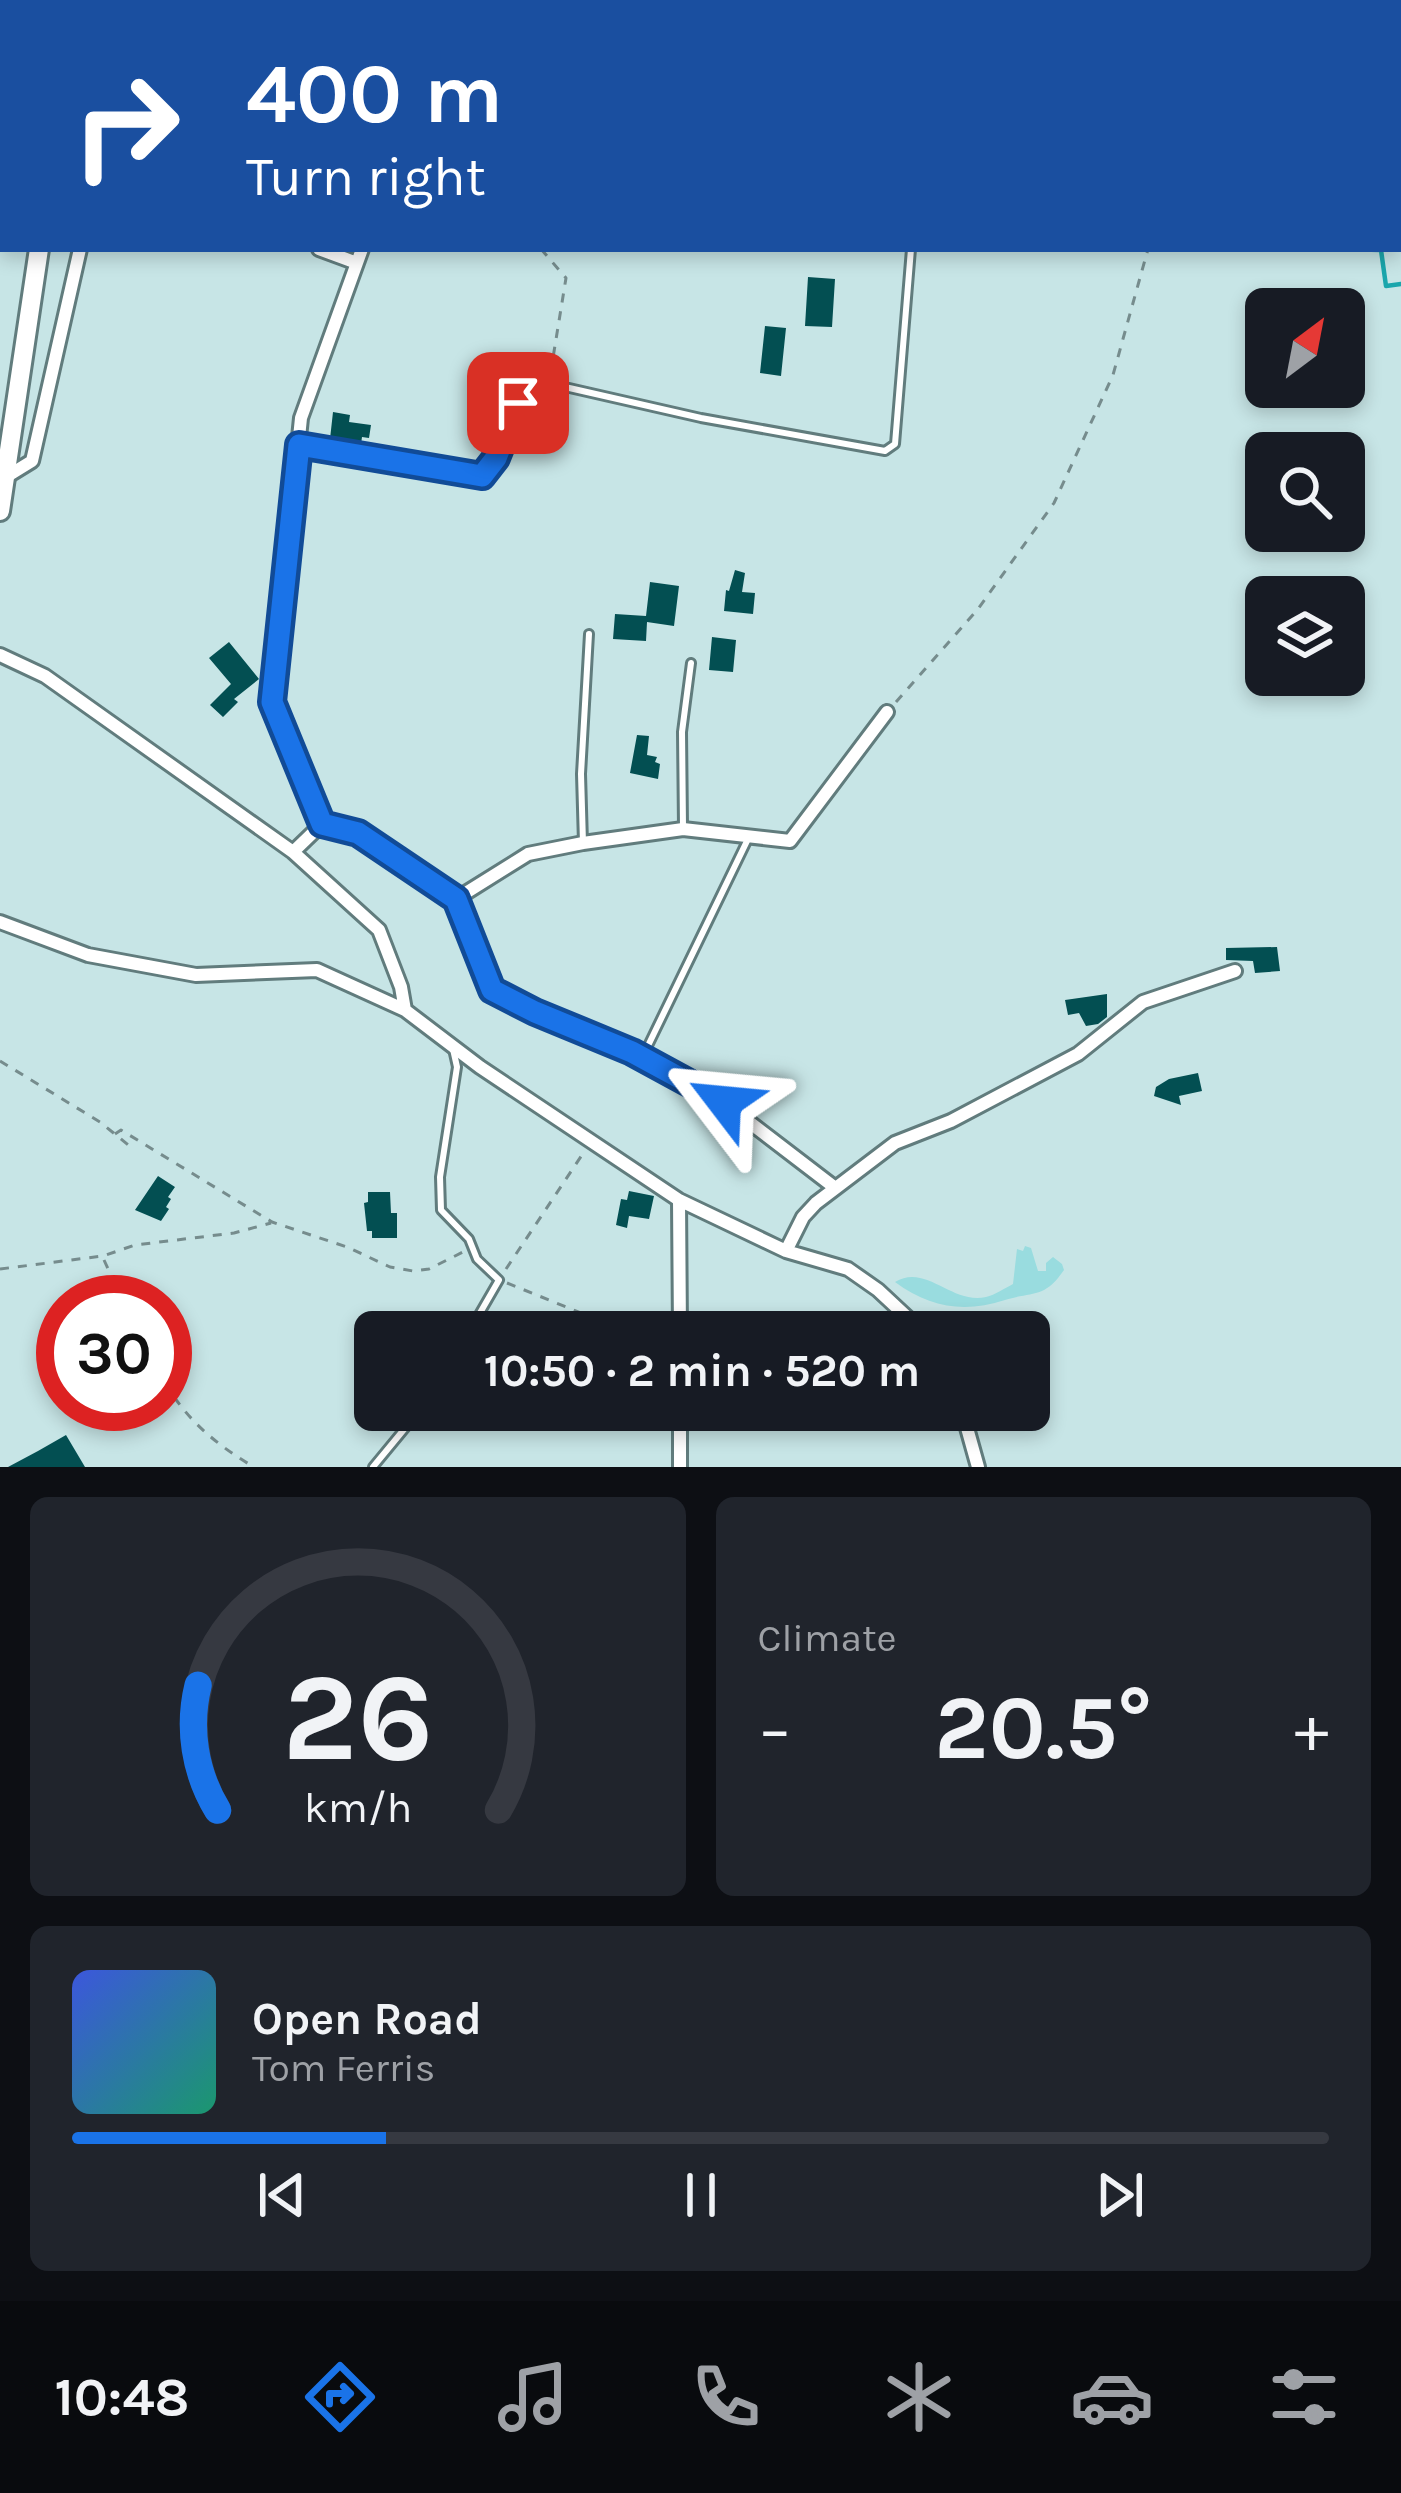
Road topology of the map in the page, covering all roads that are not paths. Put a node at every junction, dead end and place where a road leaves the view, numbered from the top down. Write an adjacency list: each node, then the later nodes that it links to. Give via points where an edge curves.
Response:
1 (39, 252): 6 (main road)
2 (79, 252): 6 (street, via 32,461)
3 (911, 252): 5 (lane, via 895,444 886,451 529,382 482,476)
4 (359, 256): 5 (street)
5 (299, 445): 12 (street, via 272,702)
6 (6, 477): 7 (main road)
7 (0, 512)
8 (589, 634): 15 (lane)
9 (0, 655): 16 (street, via 44,676)
10 (692, 663): 13 (lane, via 682,732)
11 (887, 712): 14 (street, via 790,841)
12 (322, 824): 16 (street); 17 (street, via 358,833)
13 (683, 830): 14 (street); 15 (street)
14 (748, 838): 22 (lane)
15 (583, 843): 17 (street, via 528,854)
16 (292, 852): 20 (street, via 379,930)
17 (456, 899): 22 (street, via 492,990)
18 (0, 922): 20 (street, via 88,955 196,975 317,970)
19 (1235, 971): 23 (street, via 1143,1002 1078,1054 895,1143)
20 (405, 1010): 21 (street)
21 (452, 1046): 24 (street); 26 (lane, via 457,1067 441,1210 499,1280)
22 (643, 1058): 23 (street, via 724,1102)
23 (834, 1187): 25 (street, via 803,1217)
24 (679, 1200): 25 (street); 27 (street)
25 (786, 1251): 28 (street, via 848,1269)
26 (481, 1311)
27 (680, 1311)
28 (904, 1311)
29 (402, 1431): 32 (lane)
30 (680, 1431): 33 (street)
31 (968, 1431): 34 (street)
32 (373, 1467)
33 (680, 1467)
34 (978, 1467)

